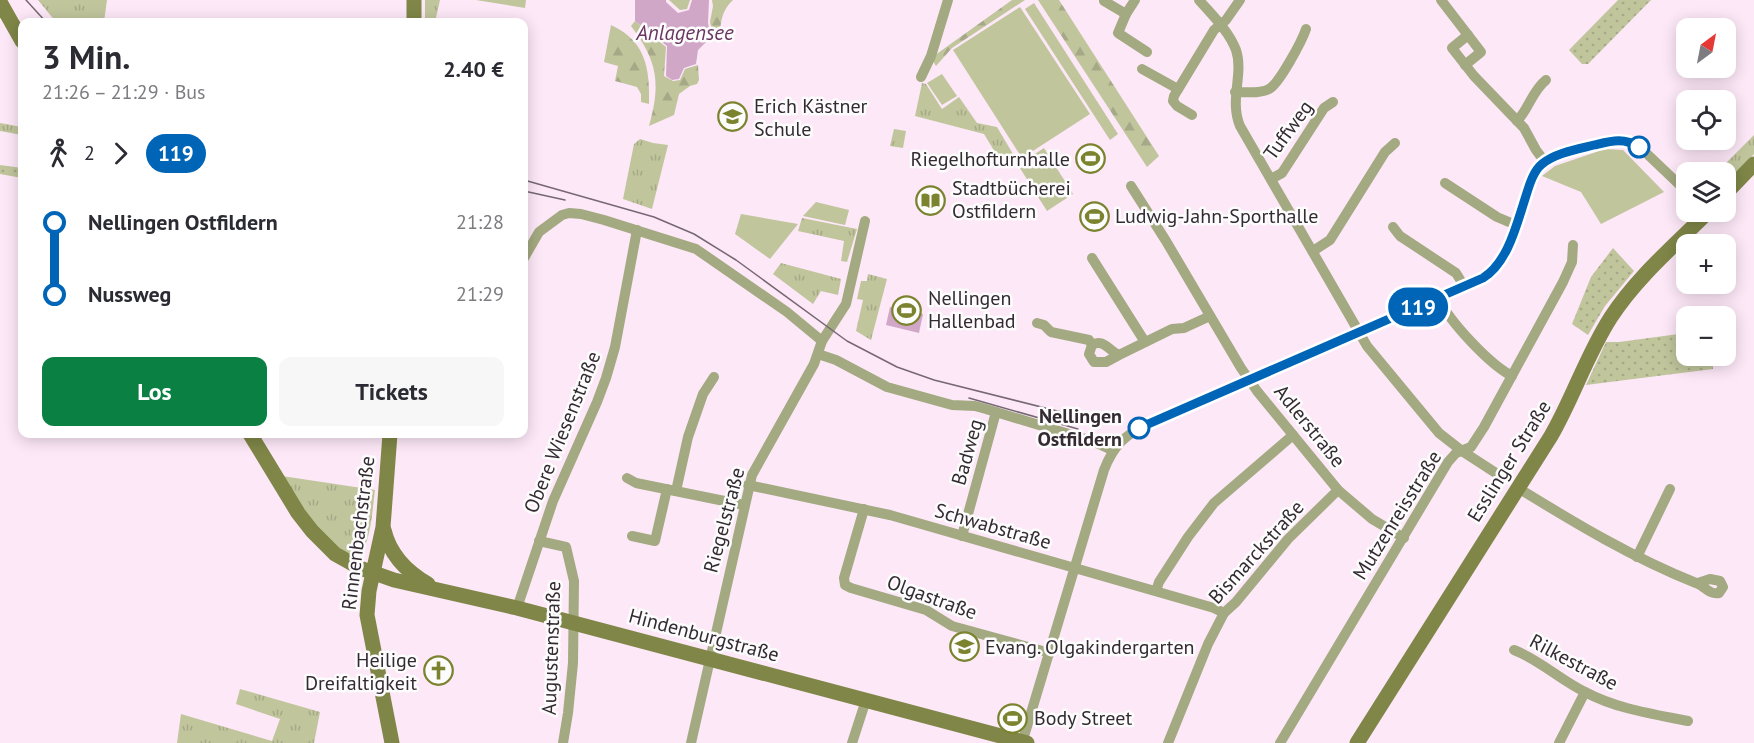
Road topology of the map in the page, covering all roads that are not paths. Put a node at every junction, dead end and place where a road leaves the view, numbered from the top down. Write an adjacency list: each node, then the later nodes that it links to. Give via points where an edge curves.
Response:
1 (414, 0): 10 (main road)
2 (948, 0): 18 (street)
3 (1135, 0): 9 (street)
4 (1199, 0): 11 (street)
5 (1240, 0): 11 (street)
6 (1441, 0): 14 (street)
7 (1104, 1): 9 (street)
8 (0, 2): 13 (main road)
9 (1126, 14): 15 (street, via 1118,33)
10 (414, 18)
11 (1220, 25): 20 (street); 21 (street, via 1236,51)
12 (1306, 29): 21 (street, via 1271,88)
13 (18, 34)
14 (1468, 35): 16 (street, via 1481,52); 16 (street, via 1452,48)
15 (1147, 52)
16 (1465, 65): 24 (street)
17 (1142, 69): 20 (street)
18 (921, 77)
19 (1546, 80): 24 (street)
20 (1178, 89): 23 (street, via 1173,101)
21 (1235, 92): 28 (street, via 1237,117)
22 (1333, 102): 28 (street, Tuffweg, via 1324,108 1282,173)
23 (1192, 115)
24 (1517, 121): 26 (street)
25 (1395, 143): 40 (street, via 1385,152 1330,240)
26 (1545, 162): 29 (street, via 1587,147 1625,140); 35 (street, via 1533,178)
27 (1754, 164): 31 (main road)
28 (1271, 179): 40 (street)
29 (1676, 182)
30 (1445, 183): 35 (street)
31 (1736, 183)
32 (1131, 186): 44 (street, Adlerstraße)
33 (865, 221): 47 (street, Riegelstraße, via 848,299)
34 (1697, 222): 64 (main road, Esslinger Straße, via 1615,311 1560,421)
35 (1516, 225): 42 (street, via 1497,266 1483,278)
36 (1394, 227): 42 (street, via 1400,236 1456,273)
37 (636, 230): 39 (street, via 581,214 566,214 539,232); 47 (street, via 702,252); 74 (street, Obere Wiesenstraße, via 606,378)
38 (1573, 244): 52 (street, Mutzenreisstraße, via 1572,262 1563,282)
39 (528, 251)
40 (1313, 251): 46 (street)
41 (1092, 258): 48 (street)
42 (1464, 286): 43 (street)
43 (1438, 298): 46 (street); 52 (street, via 1470,340)
44 (1210, 316): 48 (street); 54 (street, Adlerstraße)
45 (1037, 323): 49 (street, via 1051,332 1089,340)
46 (1358, 332): 54 (street); 60 (street, via 1423,416)
47 (822, 341): 50 (street, Riegelstraße)
48 (1145, 342): 51 (street)
49 (1092, 345): 51 (street, via 1102,343); 51 (street, via 1089,354 1094,362 1106,362)
50 (818, 354): 55 (street, via 887,387 952,405); 63 (street, Riegelstraße)
51 (1119, 355)
52 (1512, 376): 60 (street, Mutzenreisstraße, via 1474,443)
53 (714, 377): 66 (street, via 703,394)
54 (1249, 379): 56 (street, Adlerstraße); 59 (street, via 1149,422)
55 (996, 412): 59 (street); 72 (street, Badweg)
56 (1293, 435): 67 (street, Adlerstraße); 80 (street, via 1214,503)
57 (252, 438): 77 (main road, Hindenburgstraße, via 298,513 319,539 335,554)
58 (390, 438): 70 (main road, Rinnenbachstraße)
59 (1112, 450): 76 (street)
60 (1462, 451): 61 (street); 73 (street, Mutzenreisstraße, via 1448,462)
61 (1502, 477)
62 (627, 478): 66 (street)
63 (748, 485): 68 (street, Riegelstraße); 69 (street, Schwabstraße)
64 (1518, 488): 75 (street); 97 (main road, Esslinger Straße)
65 (1670, 489): 75 (street)
66 (671, 490): 68 (street); 71 (street, via 655,541)
67 (1338, 490): 73 (street, Adlerstraße, via 1372,519); 82 (street, Bismarckstraße, via 1288,539)
68 (744, 505): 86 (street, Riegelstraße)
69 (864, 509): 72 (street, Schwabstraße); 85 (street, Olgastraße, via 845,585 926,610 952,626)
70 (383, 527): 77 (main road, Rinnenbachstraße); 79 (main road, via 398,560)
71 (632, 536)
72 (962, 536): 76 (street, Schwabstraße)
73 (1404, 538): 96 (street, Mutzenreisstraße)
74 (539, 541): 81 (street, Obere Wiesenstraße); 83 (street, Augustenstraße, via 567,549 574,581)
75 (1637, 557): 78 (street)
76 (1074, 568): 80 (street, Schwabstraße); 85 (street)
77 (374, 573): 79 (main road, Hindenburgstraße); 90 (main road, Rinnenbachstraße, via 368,596 368,624)
78 (1698, 583)
79 (436, 589): 81 (main road, Hindenburgstraße)
80 (1156, 591): 82 (street, Schwabstraße)
81 (517, 608): 83 (main road, Hindenburgstraße)
82 (1224, 613): 95 (street, Bismarckstraße)
83 (572, 624): 86 (main road, Hindenburgstraße); 91 (street, Augustenstraße, via 572,685)
84 (1514, 650): 87 (street, Rilkestraße)
85 (1050, 653): 94 (street)
86 (709, 659): 88 (main road, Hindenburgstraße); 92 (street, Riegelstraße)
87 (1585, 692): 89 (street, Rilkestraße, via 1626,708); 98 (street)
88 (866, 700): 93 (street); 94 (main road, Hindenburgstraße)
89 (1688, 721)
90 (392, 743)
91 (563, 743)
92 (691, 743)
93 (852, 743)
94 (1024, 743)
95 (1168, 743)
96 (1280, 743)
97 (1357, 743)
98 (1559, 743)

